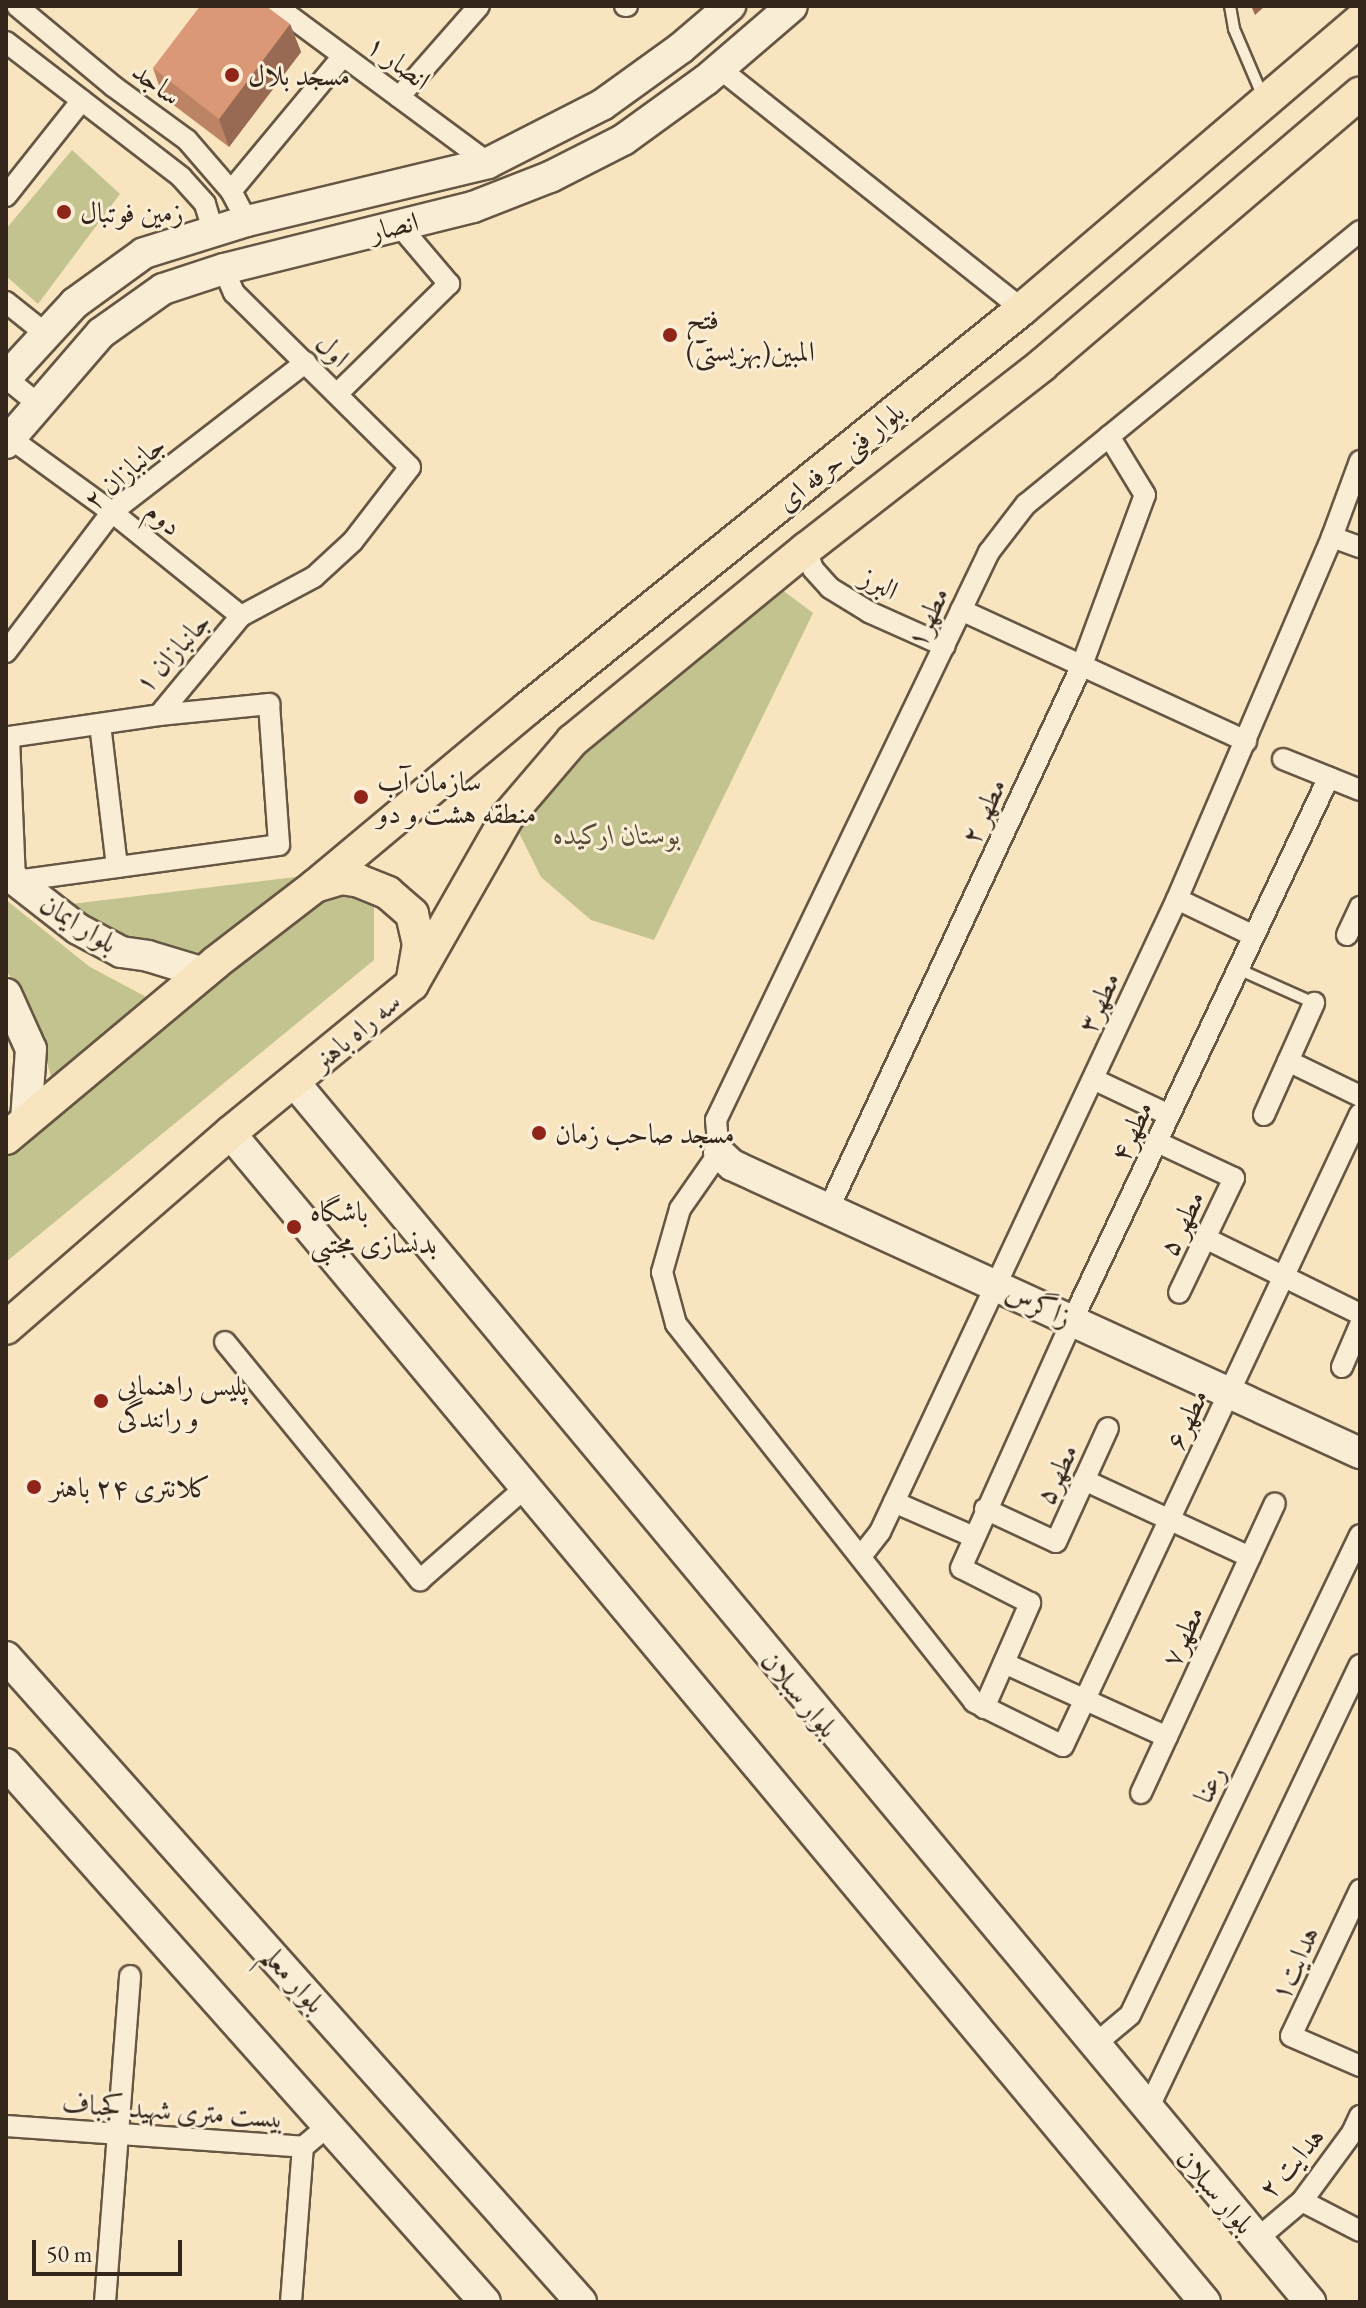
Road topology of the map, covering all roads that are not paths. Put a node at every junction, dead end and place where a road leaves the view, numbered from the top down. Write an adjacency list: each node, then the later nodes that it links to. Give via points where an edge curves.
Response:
1 (17, 6): 20 (street, ساجد, via 187,140)
2 (276, 6): 11 (street, انصار ۱)
3 (479, 6): 14 (street)
4 (730, 6): 18 (street, انصار, via 602,105)
5 (792, 6): 12 (street, انصار)
6 (1230, 6): 16 (lane, via 1234,29)
7 (1352, 6): 8 (lane)
8 (1360, 12)
9 (1360, 20): 16 (main road, بلوار فنی حرفه ای)
10 (6, 42): 15 (street)
11 (343, 56): 14 (street, انصار ۱); 20 (street)
12 (719, 68): 23 (street, انصار, via 623,140 550,177 473,207); 29 (street)
13 (1360, 93): 19 (main road, بلوار فنی حرفه ای)
14 (399, 97): 18 (street, انصار ۱)
15 (82, 100): 21 (street); 24 (street, via 181,177 205,204)
16 (1265, 101): 17 (main road, بلوار فنی حرفه ای)
17 (1224, 138): 19 (main road); 29 (main road, بلوار فنی حرفه ای)
18 (488, 163): 22 (street, انصار)
19 (1259, 179): 42 (main road, بلوار فنی حرفه ای, via 1042,365)
20 (231, 191): 22 (street, ساجد)
21 (6, 196)
22 (247, 221): 24 (street, انصار); 26 (street)
23 (399, 225): 26 (street, انصار); 33 (street, via 449,284)
24 (213, 230): 27 (street); 30 (street, انصار, via 144,253 75,303)
25 (1360, 231): 35 (street, مطهر۱)
26 (263, 259): 27 (street, انصار)
27 (224, 269): 31 (street, اول, via 234,293); 34 (street, انصار, via 163,289 114,324)
28 (6, 302): 30 (street)
29 (1022, 309): 56 (main road, بلوار فنی حرفه ای)
30 (46, 334): 32 (street, انصار)
31 (306, 362): 33 (street, اول); 39 (street, جانبازان ۲)
32 (6, 378): 34 (street)
33 (338, 393): 38 (street, اول)
34 (37, 403): 36 (street, انصار)
35 (1109, 436): 43 (street, مطهر۱, via 1026,504 989,552); 47 (street, مطهر ۲, via 1145,495)
36 (8, 441): 39 (street, دوم)
37 (1360, 461): 40 (street, مطهر۳)
38 (410, 467): 44 (street, جانبازان ۱, via 353,541 314,577)
39 (112, 512): 44 (street, دوم); 46 (street, جانبازان ۲)
40 (1332, 537): 41 (street); 50 (street, مطهر۳)
41 (1360, 547)
42 (806, 549): 45 (street, البرز, via 813,569 830,588); 63 (main road, بلوار فنی حرفه ای, via 572,741 508,816)
43 (961, 610): 45 (street, مطهر۱); 47 (street)
44 (241, 616): 48 (street, جانبازان ۱)
45 (945, 646): 76 (street, مطهر۱, via 716,1120)
46 (6, 652)
47 (1082, 665): 50 (street); 77 (street, مطهر ۲)
48 (159, 715): 49 (street, جانبازان ۱); 54 (street, via 269,704 279,845)
49 (100, 724): 54 (street); 55 (street, جانبازان ۱, via 9,737)
50 (1246, 741): 57 (street, مطهر۳)
51 (1283, 759): 52 (street)
52 (1329, 777): 53 (street); 60 (street, مطهر۴)
53 (1360, 790)
54 (117, 867): 55 (street)
55 (11, 877): 62 (street, بلوار ایمان, via 78,929 121,952)
56 (315, 886): 62 (main road, سه راه باهنر); 63 (main road, سه راه باهنر, via 341,878 359,881 388,893 412,914 419,944)
57 (1177, 899): 60 (street); 67 (street, مطهر۳)
58 (1360, 907): 59 (street)
59 (1347, 935)
60 (1254, 936): 61 (street, مطهر۴)
61 (1238, 969): 65 (lane); 71 (street, مطهر۴)
62 (204, 973): 73 (main road, سه راه باهنر)
63 (412, 984): 68 (main road, سه راه باهنر)
64 (6, 994): 73 (street, via 31,1049)
65 (1314, 1003): 66 (street)
66 (1288, 1061): 69 (street); 72 (street)
67 (1093, 1079): 71 (street); 80 (street, مطهر۳)
68 (294, 1082): 74 (main road, سه راه باهنر); 111 (street, بلوار سبلان)
69 (1360, 1096)
70 (1360, 1114): 79 (street, مطهر۶)
71 (1169, 1115): 75 (street, مطهر۴)
72 (1264, 1115)
73 (16, 1129)
74 (230, 1133): 85 (main road, سه راه باهنر); 92 (street, via 318,1252)
75 (1157, 1142): 78 (street, مطهر ۵, via 1234,1178); 83 (street, مطهر۴)
76 (719, 1153): 77 (street, زاگرس, via 732,1165); 99 (street, via 680,1209 662,1272 676,1324)
77 (829, 1208): 80 (street, زاگرس)
78 (1205, 1238): 79 (street); 81 (street, مطهر ۵)
79 (1284, 1277): 82 (street); 88 (street, مطهر۶)
80 (997, 1285): 83 (street, زاگرس); 93 (street, مطهر۳)
81 (1179, 1293)
82 (1360, 1314)
83 (1073, 1319): 88 (street, زاگرس); 95 (street, مطهر۴)
84 (1360, 1325): 87 (street)
85 (6, 1328)
86 (225, 1342): 92 (street, via 420,1580)
87 (1342, 1367)
88 (1229, 1392): 90 (street, زاگرس); 96 (street, مطهر۶)
89 (1108, 1428): 91 (street, مطهر۵)
90 (1360, 1453)
91 (1084, 1480): 95 (street, مطهر۵, via 1056,1542); 96 (street)
92 (527, 1486): 126 (street)
93 (894, 1502): 98 (street); 99 (street, مطهر۳)
94 (1275, 1503): 100 (street, مطهر۷)
95 (985, 1509): 98 (street, مطهر۴)
96 (1170, 1519): 100 (street); 104 (street, مطهر۶)
97 (1360, 1535): 111 (street, رعنا, via 1130,2015)
98 (974, 1537): 102 (street, مطهر۴, via 961,1568 1030,1603)
99 (862, 1555): 105 (street, via 974,1702)
100 (1250, 1557): 106 (street, مطهر۷)
101 (6, 1657): 125 (street, بلوار معلم)
102 (1004, 1663): 104 (street); 105 (street)
103 (1360, 1665): 113 (street)
104 (1085, 1700): 105 (street, مطهر۶, via 1063,1746); 106 (street)
105 (984, 1708)
106 (1167, 1737): 108 (street, مطهر۷)
107 (6, 1764): 116 (street)
108 (1141, 1793)
109 (1360, 1890): 112 (street, هدایت۱, via 1291,2036)
110 (130, 1976): 117 (street)
111 (1093, 2046): 113 (street, بلوار سبلان)
112 (1360, 2066)
113 (1147, 2111): 121 (street, بلوار سبلان)
114 (1360, 2116): 119 (street, هدایت ۲)
115 (6, 2126): 117 (street, بیست متری شهید کجباف)
116 (328, 2126): 118 (street, بیست متری شهید کجباف); 124 (street)
117 (118, 2134): 118 (street, بیست متری شهید کجباف); 122 (street)
118 (303, 2147): 123 (street)
119 (1302, 2201): 120 (street); 121 (street, هدایت ۲)
120 (1360, 2231)
121 (1257, 2239): 127 (street, بلوار سبلان)
122 (105, 2302)
123 (291, 2302)
124 (485, 2302)
125 (581, 2302)
126 (1205, 2302)
127 (1310, 2302)

